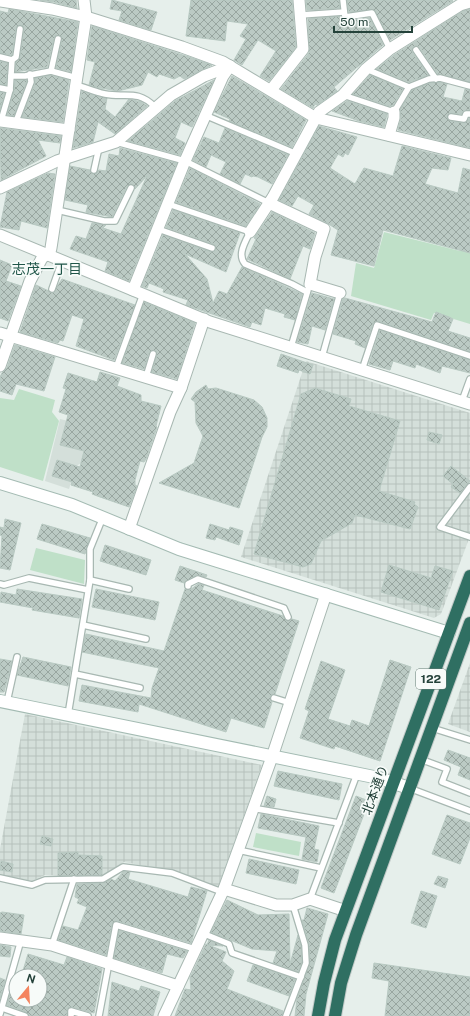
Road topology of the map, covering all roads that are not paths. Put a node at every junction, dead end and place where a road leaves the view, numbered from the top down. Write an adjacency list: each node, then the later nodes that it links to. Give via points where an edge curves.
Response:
1 (84, 0): 8 (street)
2 (299, 0): 7 (street)
3 (343, 0): 6 (lane)
4 (0, 1): 8 (street)
5 (462, 2): 11 (street)
6 (344, 12): 7 (lane); 11 (lane, via 345,17 372,13)
7 (300, 15): 26 (street, via 303,49)
8 (86, 17): 15 (street, via 182,47); 21 (street)
9 (20, 29): 14 (lane, via 16,57)
10 (58, 39): 17 (lane)
11 (390, 50): 16 (street)
12 (416, 50): 20 (lane)
13 (0, 57): 14 (lane)
14 (12, 60): 19 (lane)
15 (230, 66): 26 (street); 28 (street, via 190,83); 31 (street, via 223,76)
16 (366, 69): 23 (lane); 27 (street)
17 (51, 71): 18 (lane); 21 (lane)
18 (30, 74): 19 (lane); 35 (lane, via 31,82)
19 (11, 76): 25 (lane)
20 (436, 78): 22 (lane); 23 (lane)
21 (78, 82): 28 (lane, via 103,94 138,96); 36 (street)
22 (470, 86)
23 (409, 87): 29 (lane)
24 (0, 88): 25 (lane)
25 (10, 90): 34 (lane)
26 (271, 90): 33 (street)
27 (343, 95): 29 (lane); 33 (street, via 319,112)
28 (155, 107): 38 (street)
29 (394, 112): 37 (street)
30 (470, 114): 32 (lane, via 466,114 464,119)
31 (207, 116): 40 (lane); 43 (street)
32 (451, 117)
33 (316, 118): 37 (street); 40 (street)
34 (0, 121): 35 (street)
35 (15, 124): 36 (street)
36 (69, 130): 42 (street)
37 (389, 135): 41 (street)
38 (116, 142): 39 (street); 43 (lane)
39 (97, 148): 42 (street); 44 (lane)
40 (297, 154): 47 (street)
41 (470, 155)
42 (65, 158): 45 (street); 49 (street)
43 (186, 161): 47 (lane); 48 (street)
44 (94, 170)
45 (0, 188)
46 (131, 188): 49 (lane, via 115,220 104,221)
47 (269, 203): 51 (street); 56 (street, via 324,229)
48 (168, 204): 50 (street); 51 (lane)
49 (57, 210): 54 (street, via 51,248)
50 (158, 229): 53 (lane); 58 (street)
51 (250, 232): 56 (lane, via 242,251 242,260 245,264)
52 (1, 237): 54 (street)
53 (212, 248)
54 (47, 254): 55 (street); 61 (street, via 42,258)
55 (62, 261): 57 (lane); 58 (street)
56 (308, 288): 59 (street); 62 (lane)
57 (52, 289)
58 (138, 292): 60 (street); 67 (lane)
59 (340, 293): 65 (lane)
60 (204, 319): 62 (street); 71 (street)
61 (5, 334): 66 (street); 67 (street)
62 (291, 347): 65 (street)
63 (153, 354): 69 (lane)
64 (470, 356): 68 (lane, via 377,325)
65 (322, 357): 68 (street)
66 (0, 366)
67 (116, 368): 69 (street)
68 (362, 370): 72 (street)
69 (146, 377): 71 (street)
70 (470, 379): 72 (lane)
71 (181, 388): 76 (street, via 170,412)
72 (466, 402)
73 (0, 483): 75 (street)
74 (470, 487): 77 (lane, via 440,528)
75 (103, 517): 76 (street); 79 (lane, via 90,549)
76 (129, 529): 84 (street, via 179,549)
77 (470, 537)
78 (470, 576): 88 (highway, 北本通り / 122)
79 (90, 580): 82 (lane); 83 (lane)
80 (0, 584): 83 (lane, via 29,578)
81 (188, 586): 85 (lane, via 198,579 284,608)
82 (129, 589)
83 (88, 590): 87 (lane)
84 (326, 594): 88 (street); 95 (street)
85 (288, 616)
86 (470, 624): 97 (highway, 122)
87 (83, 625): 89 (lane); 91 (lane)
88 (448, 633): 102 (highway, 北本通り / 122)
89 (146, 639)
90 (17, 657): 94 (lane)
91 (75, 674): 92 (lane); 96 (lane)
92 (140, 688)
93 (274, 698): 95 (lane)
94 (4, 702): 96 (street)
95 (290, 703): 99 (street)
96 (68, 715): 99 (street)
97 (431, 728): 98 (lane); 100 (highway, 122)
98 (470, 740)
99 (272, 757): 101 (street); 105 (street)
100 (420, 759): 103 (highway, 122); 104 (lane, via 447,769 442,782)
101 (357, 774): 102 (street); 107 (lane)
102 (393, 782): 103 (street); 115 (highway, 北本通り / 122)
103 (409, 788): 106 (lane); 132 (highway, 122, via 347,960)
104 (470, 793)
105 (252, 808): 107 (lane); 108 (street)
106 (470, 811)
107 (338, 823): 109 (lane)
108 (238, 850): 109 (lane); 112 (street)
109 (321, 868): 113 (lane)
110 (0, 878): 111 (lane, via 32,884 45,880)
111 (74, 879): 112 (lane, via 103,879 123,867 172,873); 119 (lane)
112 (223, 891): 114 (street, via 276,905); 116 (street)
113 (310, 899): 114 (street); 115 (street)
114 (293, 905): 122 (lane, via 306,963)
115 (346, 910): 131 (highway, 北本通り / 122, via 330,961)
116 (202, 933): 120 (street); 122 (lane, via 229,944 232,953)
117 (0, 938): 118 (street)
118 (21, 940): 119 (street); 124 (lane)
119 (52, 945): 121 (street)
120 (195, 949): 121 (lane, via 116,925); 123 (street)
121 (108, 964): 123 (street); 128 (lane)
122 (301, 977): 130 (lane)
123 (178, 986): 129 (street)
124 (1, 1011): 125 (lane)
125 (25, 1016)
126 (71, 1016): 127 (lane, via 71,1011)
127 (88, 1016)
128 (99, 1016)
129 (164, 1016)
130 (286, 1016)
131 (318, 1016)
132 (335, 1016)

